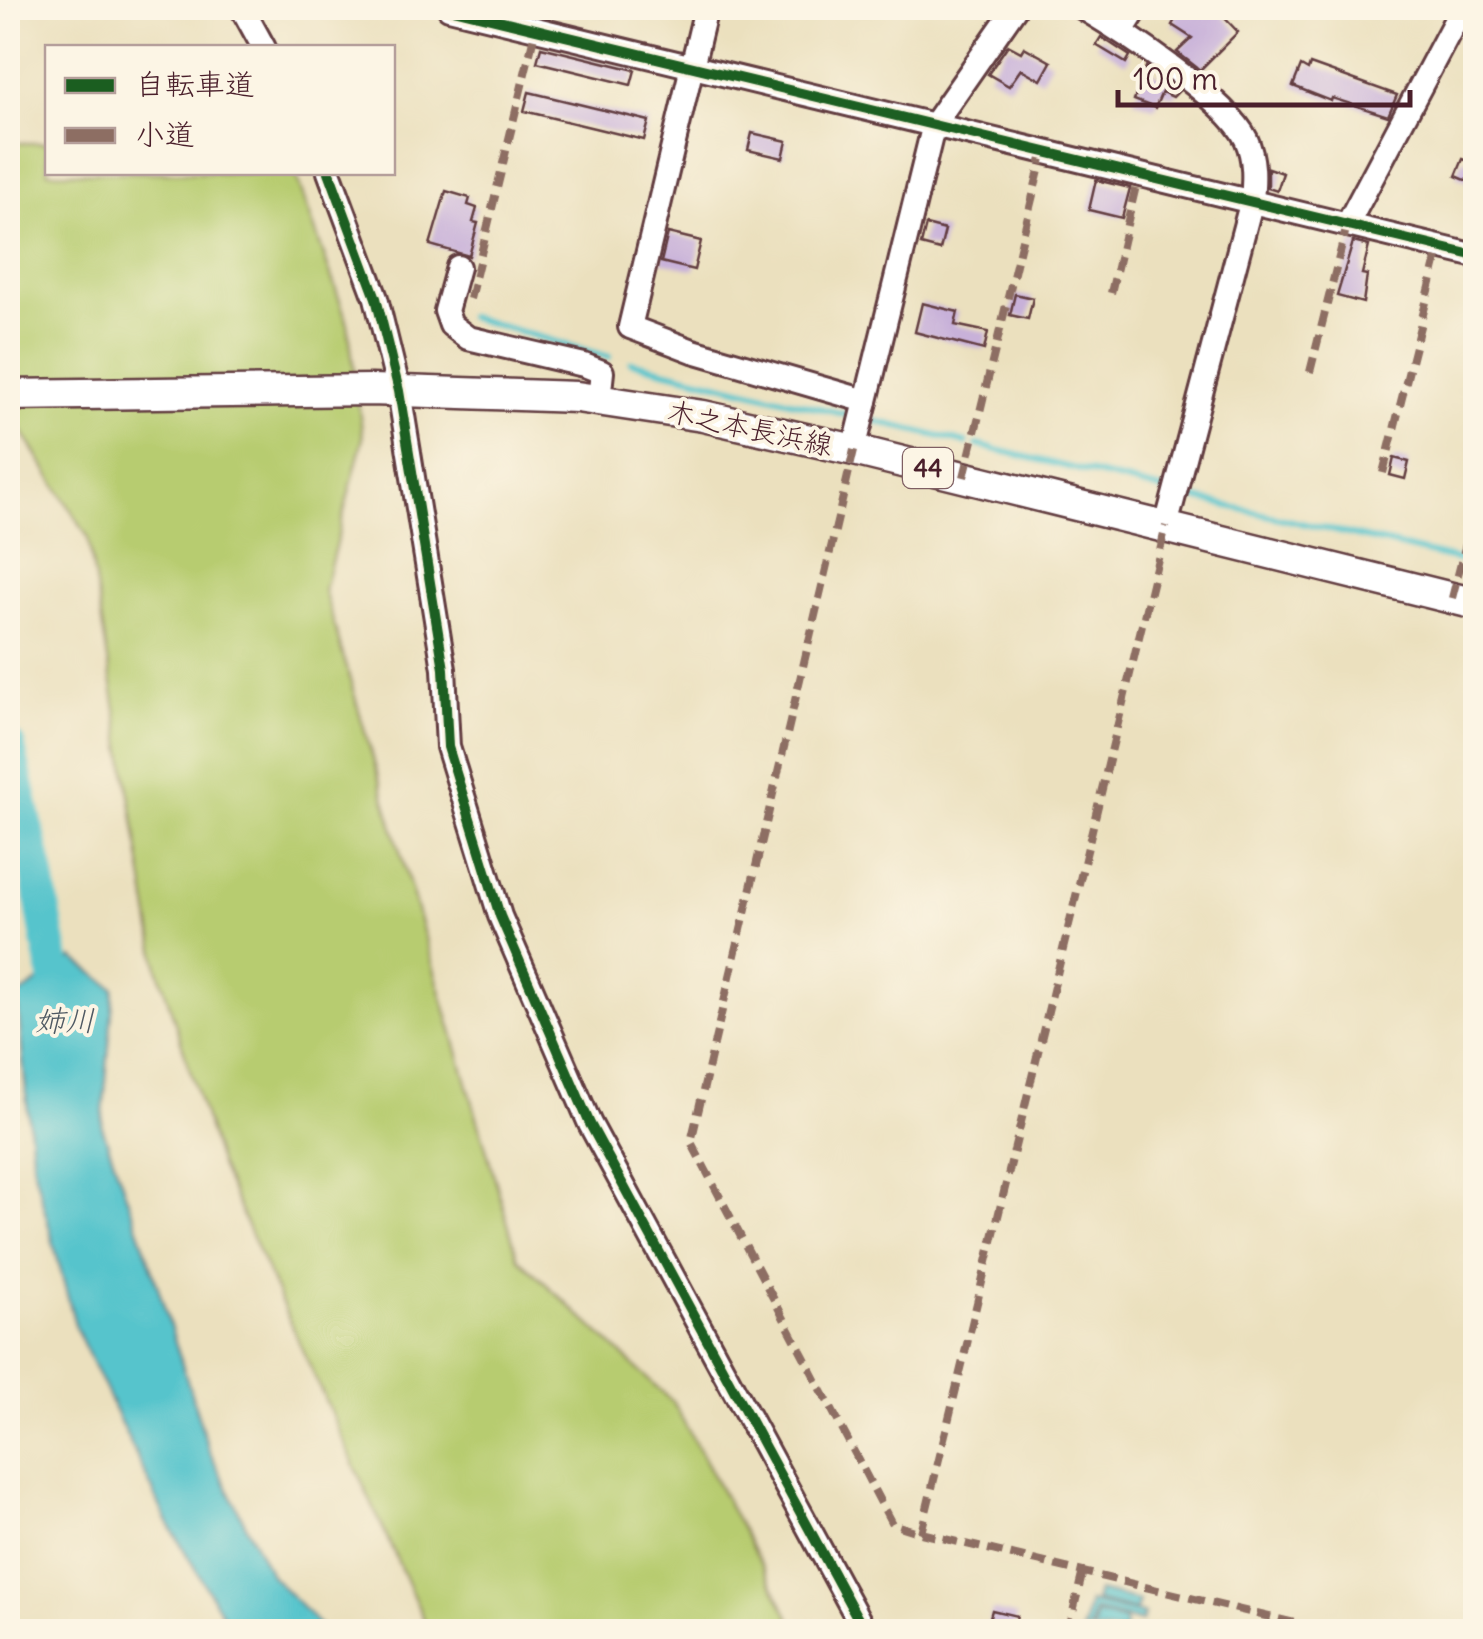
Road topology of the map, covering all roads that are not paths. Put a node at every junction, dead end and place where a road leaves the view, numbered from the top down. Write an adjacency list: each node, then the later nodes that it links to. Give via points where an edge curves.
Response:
1 (449, 8): 10 (street)
2 (706, 8): 10 (street)
3 (1015, 8): 11 (street)
4 (1083, 8): 8 (street)
5 (1137, 8): 8 (street)
6 (1462, 8): 14 (street)
7 (247, 12): 9 (street)
8 (1122, 32): 13 (street, via 1240,130 1254,166)
9 (263, 45)
10 (692, 66): 11 (street); 20 (street, via 630,327)
11 (934, 124): 13 (street); 20 (street)
12 (330, 175): 17 (street, via 376,298)
13 (1252, 200): 14 (street); 22 (street)
14 (1347, 224): 15 (street)
15 (1476, 256)
16 (458, 267): 19 (street, via 446,311 451,324 468,338 602,372)
17 (385, 391): 18 (main road, 木之本長浜線 / 44); 19 (main road, 木之本長浜線 / 44); 24 (street, via 444,669 448,747 500,916 590,1124)
18 (8, 395)
19 (598, 400): 21 (main road, 木之本長浜線 / 44)
20 (866, 401): 21 (street)
21 (854, 450): 22 (main road, 木之本長浜線 / 44)
22 (1166, 526): 23 (main road, 木之本長浜線 / 44)
23 (1476, 604)
24 (865, 1632)

